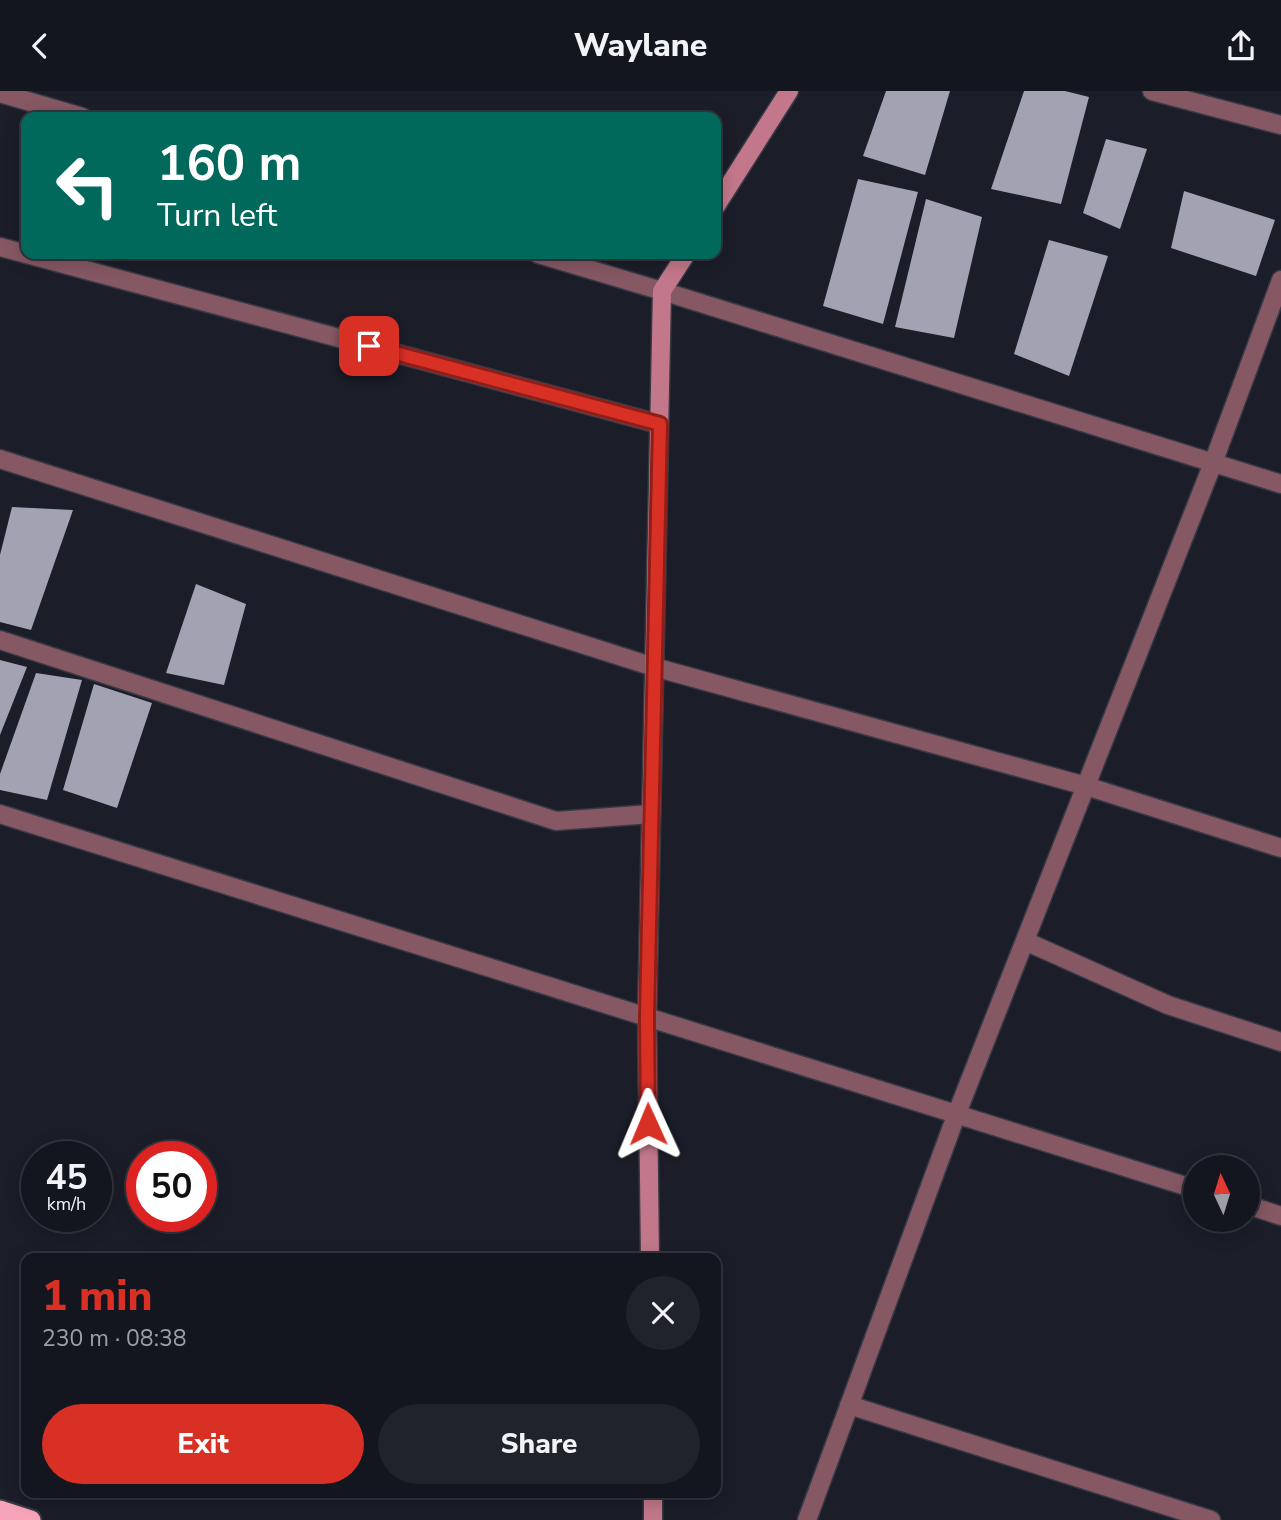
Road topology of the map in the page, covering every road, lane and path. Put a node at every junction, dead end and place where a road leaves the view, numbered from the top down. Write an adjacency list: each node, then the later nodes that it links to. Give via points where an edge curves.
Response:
1 (789, 91): 6 (main road)
2 (1153, 91): 5 (street)
3 (0, 93): 4 (street)
4 (65, 112)
5 (1281, 125)
6 (721, 198)
7 (0, 247): 8 (street)
8 (21, 253)
9 (45, 259): 14 (street)
10 (555, 259): 13 (street)
11 (683, 259): 13 (main road)
12 (1281, 280): 16 (street)
13 (662, 291): 14 (main road); 16 (street)
14 (660, 424): 19 (main road)
15 (0, 459): 19 (street)
16 (1213, 463): 17 (street); 20 (street)
17 (1281, 484)
18 (0, 640): 22 (street, via 556,821)
19 (654, 667): 20 (street); 22 (main road)
20 (1086, 786): 23 (street); 24 (street)
21 (0, 814): 25 (street)
22 (651, 814): 25 (main road)
23 (1281, 848)
24 (1025, 941): 26 (street, via 1168,1005); 27 (street)
25 (647, 1017): 27 (street); 31 (main road)
26 (1281, 1042)
27 (957, 1113): 28 (street); 32 (street)
28 (1183, 1185)
29 (1260, 1209): 30 (street)
30 (1281, 1216)
31 (650, 1253)
32 (849, 1405): 37 (street); 38 (street)
33 (653, 1498): 36 (main road)
34 (0, 1510): 35 (highway)
35 (31, 1520)
36 (653, 1520)
37 (807, 1520)
38 (1211, 1520)

